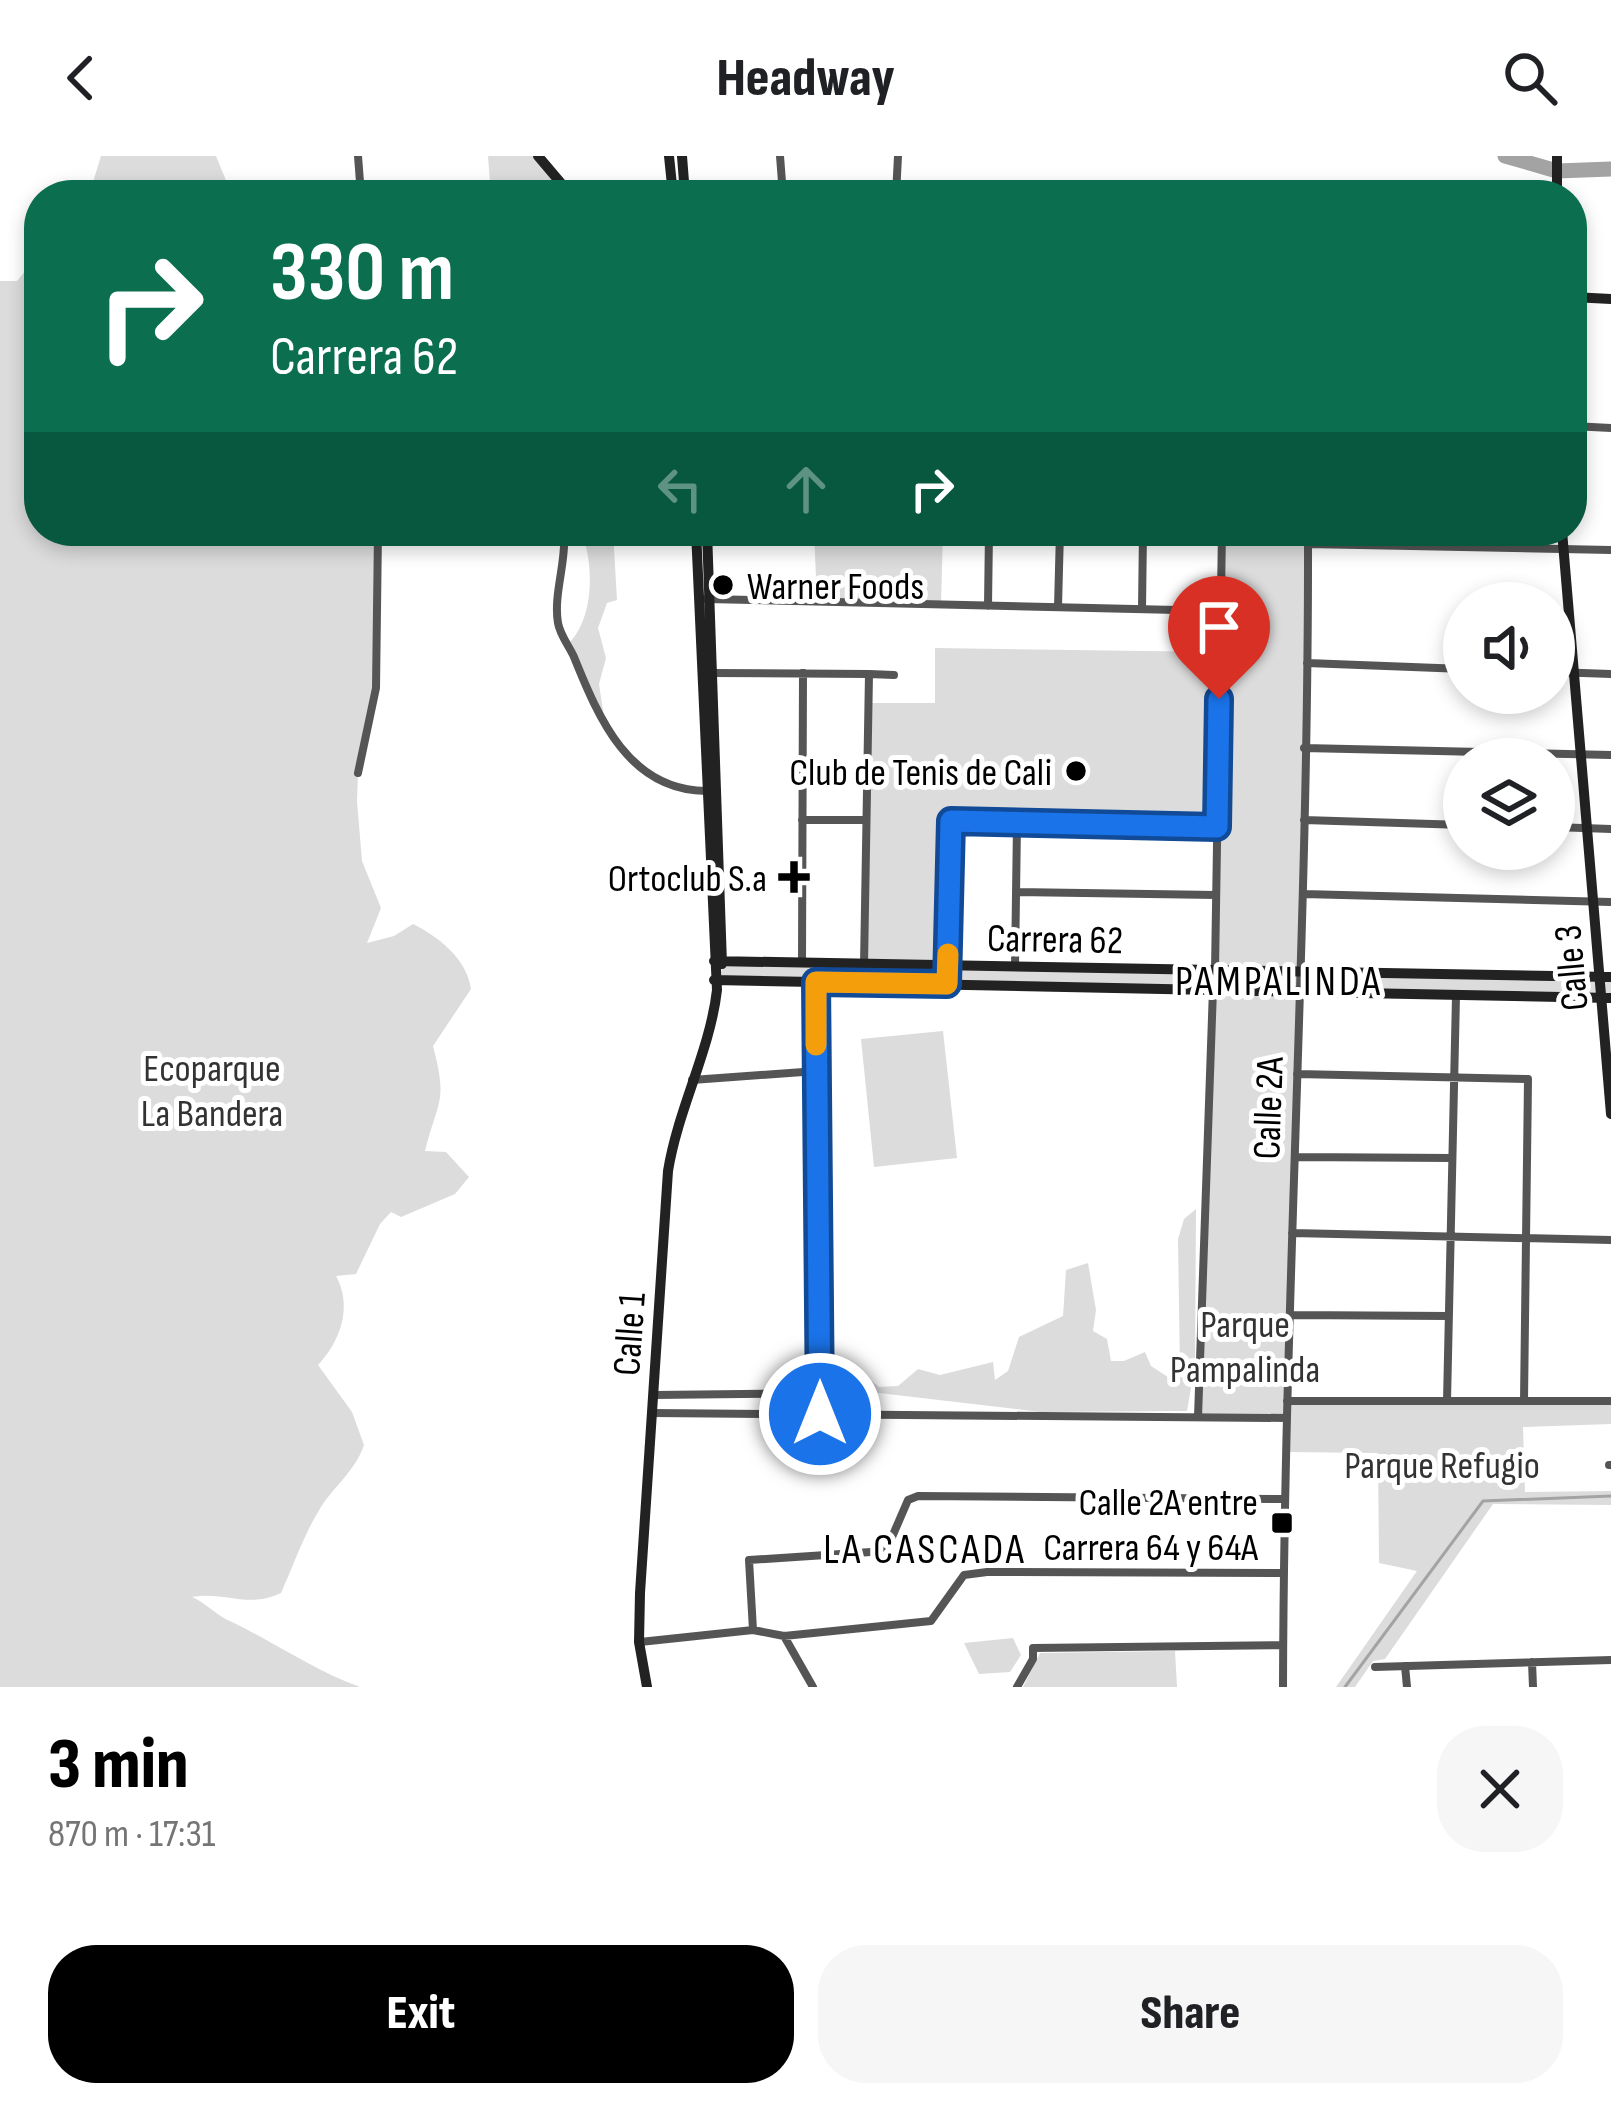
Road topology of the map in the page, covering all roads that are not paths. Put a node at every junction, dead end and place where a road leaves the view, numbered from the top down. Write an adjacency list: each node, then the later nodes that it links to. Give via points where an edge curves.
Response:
1 (538, 156): 2 (street)
2 (558, 180)
3 (378, 546): 32 (street, via 376,688)
4 (563, 546): 33 (street, via 558,624 583,687 626,754 652,776 673,789)
5 (698, 546): 16 (street, Calle 1)
6 (706, 546): 16 (street, Calle 1)
7 (989, 546): 17 (street)
8 (1060, 546): 18 (street)
9 (1143, 546): 19 (street)
10 (1222, 546): 20 (street)
11 (1308, 546): 21 (street, Calle 2A)
12 (1393, 546): 14 (street)
13 (1563, 546): 14 (street, Calle 3)
14 (1563, 550): 15 (street); 25 (street, Calle 3)
15 (1611, 550)
16 (703, 599): 17 (street); 23 (street, Calle 1); 33 (street, Calle 1)
17 (988, 606): 18 (street)
18 (1058, 607): 19 (street)
19 (1142, 609): 20 (street)
20 (1220, 611): 39 (street)
21 (1306, 663): 22 (street); 29 (street, Calle 2A)
22 (1443, 668)
23 (712, 673): 24 (street); 48 (street, Calle 1)
24 (803, 673): 26 (street); 34 (street)
25 (1576, 673): 27 (street); 30 (street, Calle 3)
26 (869, 674): 28 (street); 35 (street)
27 (1611, 674)
28 (894, 675)
29 (1304, 748): 30 (street); 36 (street, Calle 2A)
30 (1583, 755): 31 (street); 41 (street, Calle 3)
31 (1611, 755)
32 (358, 773)
33 (706, 791): 48 (street, Calle 1)
34 (802, 820): 35 (street); 49 (street)
35 (866, 820): 50 (street)
36 (1304, 820): 38 (street); 44 (street, Calle 2A)
37 (1017, 824): 39 (street); 43 (street); 51 (street, via 951,821)
38 (1443, 824)
39 (1217, 827): 45 (street)
40 (1575, 828): 41 (street)
41 (1588, 828): 42 (street); 46 (street, Calle 3)
42 (1611, 829)
43 (1016, 892): 45 (street); 52 (street)
44 (1303, 894): 46 (street); 55 (street, Calle 2A)
45 (1216, 895): 54 (street)
46 (1595, 902): 47 (street); 56 (street, Calle 3)
47 (1611, 902)
48 (718, 961): 49 (street, Carrera 62); 58 (street, Calle 1)
49 (802, 963): 50 (street, Carrera 62)
50 (864, 965): 51 (street, Carrera 62)
51 (948, 967): 52 (street, Carrera 62); 59 (street)
52 (1015, 968): 53 (street, Carrera 62)
53 (1111, 969): 54 (street, Carrera 62); 60 (street)
54 (1215, 970): 55 (street, Carrera 62)
55 (1302, 972): 56 (street, Carrera 62); 62 (street, Calle 2A)
56 (1606, 977): 64 (street, Calle 3)
57 (816, 982): 58 (street, Carrera 62); 59 (street, Carrera 62); 65 (street)
58 (718, 984): 68 (street, Calle 1)
59 (947, 984): 60 (street, Carrera 62)
60 (1110, 987): 61 (street, Carrera 62)
61 (1213, 988): 62 (street, Carrera 62); 87 (street)
62 (1301, 991): 63 (street, Carrera 62); 66 (street, Calle 2A)
63 (1456, 996): 64 (street, Carrera 62); 67 (street)
64 (1607, 998): 69 (street, Calle 3)
65 (817, 1071): 68 (street); 78 (street)
66 (1297, 1074): 67 (street); 70 (street, Calle 2A)
67 (1454, 1078): 71 (street); 74 (street, via 1528,1079)
68 (691, 1080): 79 (street, Calle 1, via 668,1171)
69 (1611, 1114)
70 (1295, 1157): 71 (street); 72 (street, Calle 2A)
71 (1452, 1158): 73 (street)
72 (1292, 1233): 73 (street); 76 (street, Calle 2A)
73 (1450, 1238): 74 (street); 77 (street)
74 (1526, 1238): 75 (street); 82 (street)
75 (1611, 1240)
76 (1290, 1315): 77 (street); 80 (street, Calle 2A)
77 (1449, 1316): 81 (street)
78 (820, 1393): 79 (street); 85 (street); 86 (street)
79 (654, 1395): 84 (street, Calle 1)
80 (1287, 1401): 81 (street); 88 (street, Calle 2A)
81 (1447, 1401): 82 (street)
82 (1524, 1401): 83 (street)
83 (1611, 1401)
84 (652, 1413): 85 (street); 93 (street, Calle 1)
85 (820, 1414): 86 (street)
86 (846, 1414): 87 (street)
87 (1198, 1417): 88 (street)
88 (1287, 1418): 89 (street, Calle 2A)
89 (1285, 1499): 90 (street, Calle 2A); 91 (street, via 918,1496 908,1500 886,1550 749,1560)
90 (1284, 1574): 92 (street, via 964,1575 931,1622); 94 (street, Calle 2A)
91 (753, 1630): 92 (street); 93 (street)
92 (784, 1636): 100 (street)
93 (640, 1642): 99 (street, Calle 1)
94 (1283, 1645): 101 (street, via 1033,1648); 102 (street, Calle 2A)
95 (1611, 1660): 96 (street)
96 (1532, 1662): 97 (street); 104 (street)
97 (1405, 1666): 98 (street); 103 (street)
98 (1375, 1667)
99 (647, 1687)
100 (813, 1687)
101 (1016, 1687)
102 (1283, 1687)
103 (1407, 1687)
104 (1533, 1687)

